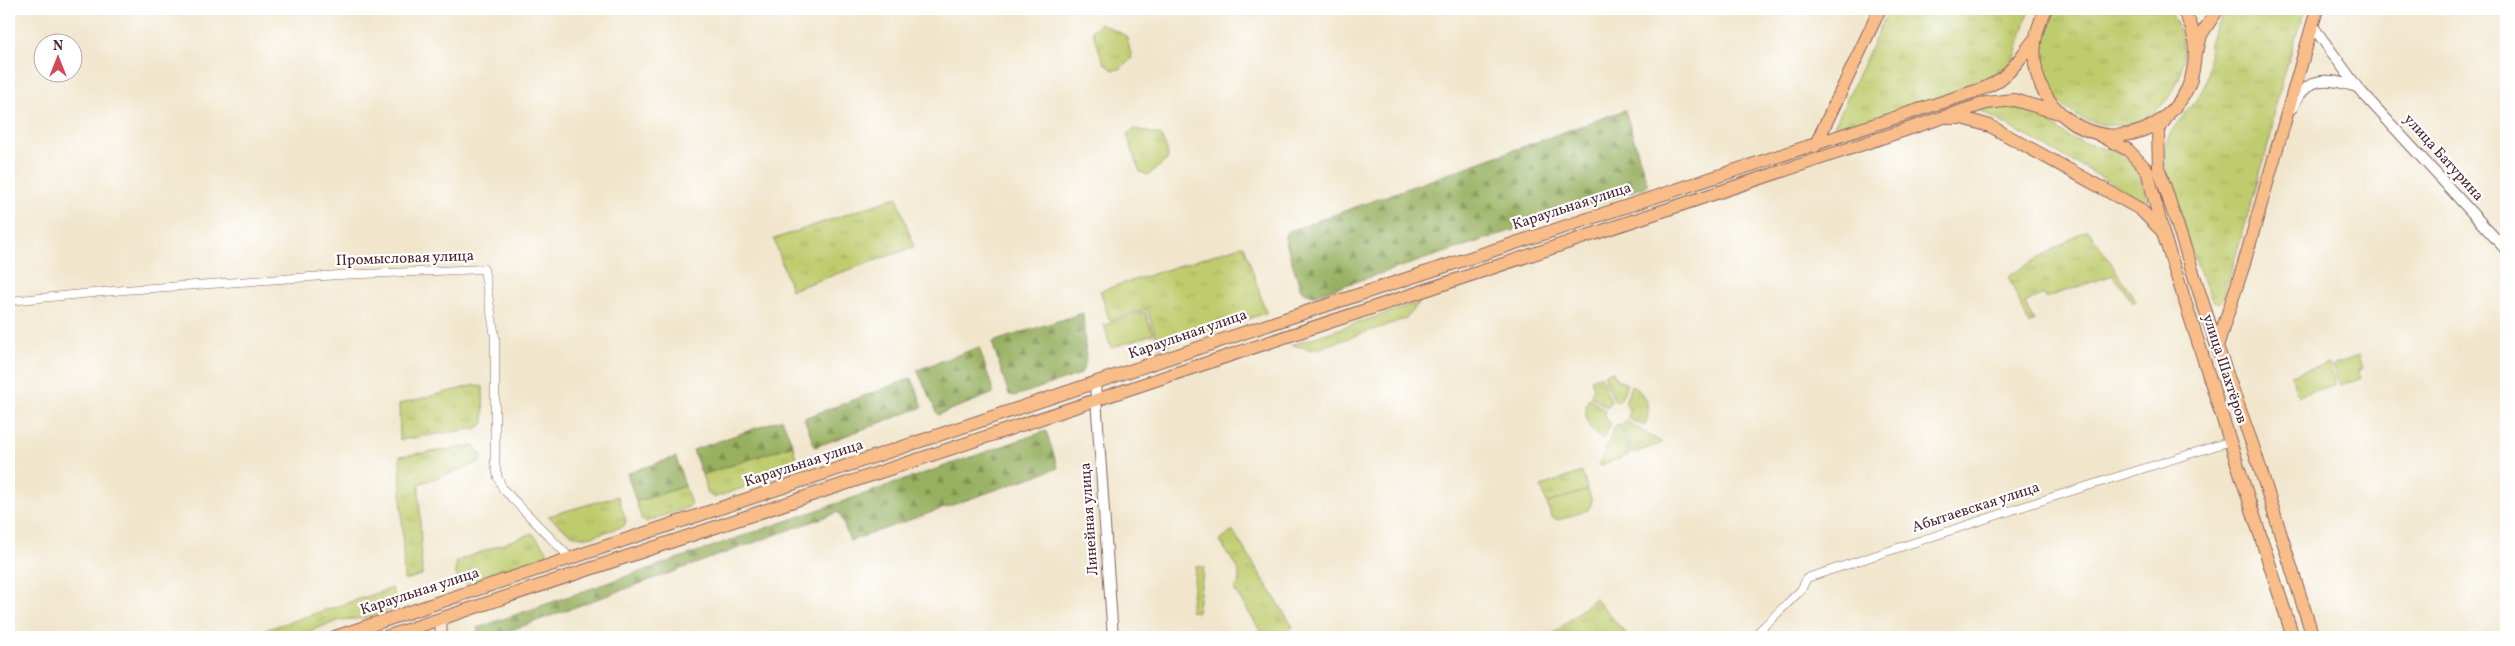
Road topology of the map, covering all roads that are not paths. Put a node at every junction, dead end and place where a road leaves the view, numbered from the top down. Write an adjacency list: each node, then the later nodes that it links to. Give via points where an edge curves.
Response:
1 (1880, 9): 15 (main road)
2 (2046, 9): 7 (main road)
3 (2182, 9): 8 (main road, via 2194,34)
4 (2218, 9): 8 (main road, via 2201,35)
5 (2317, 9): 6 (main road)
6 (2312, 25): 9 (street, улица Батурина); 13 (main road)
7 (2034, 40): 10 (main road, via 2037,80); 15 (main road, Караульная улица, via 2009,74 1995,84)
8 (2196, 55): 11 (main road, via 2192,78 2183,98)
9 (2357, 87): 13 (street, via 2322,79 2312,84 2297,97); 17 (street, улица Батурина)
10 (2059, 113): 12 (main road, Караульная улица, via 2022,102 2001,101); 14 (main road, via 2076,126)
11 (2168, 115): 14 (main road, via 2152,126 2134,132); 19 (main road, улица Шахтёров, via 2158,131 2159,169)
12 (1932, 121): 16 (main road, via 1963,118 1990,126 2140,209); 21 (main road, Караульная улица)
13 (2281, 131): 19 (main road, via 2243,266)
14 (2096, 133): 16 (main road, улица Шахтёров, via 2128,150 2147,170)
15 (1815, 146): 20 (main road, Караульная улица)
16 (2163, 233): 22 (main road, улица Шахтёров)
17 (2506, 250)
18 (9, 301): 23 (street, Промысловая улица, via 320,277 484,270 496,337 495,464 498,478 503,489)
19 (2216, 346): 32 (main road, улица Шахтёров, via 2255,452)
20 (1095, 384): 21 (street, Линейная улица); 23 (main road, Караульная улица)
21 (1097, 399): 25 (main road, Караульная улица); 29 (street, Линейная улица)
22 (2231, 441): 30 (street, Абытаевская улица, via 1807,578 1801,590); 31 (main road, улица Шахтёров)
23 (571, 559): 24 (main road, Караульная улица)
24 (437, 605): 25 (main road); 26 (main road, Караульная улица)
25 (440, 618): 27 (main road, Караульная улица); 28 (main road)
26 (335, 637)
27 (386, 637)
28 (441, 637)
29 (1113, 637)
30 (1753, 637)
31 (2293, 637)
32 (2313, 637)

